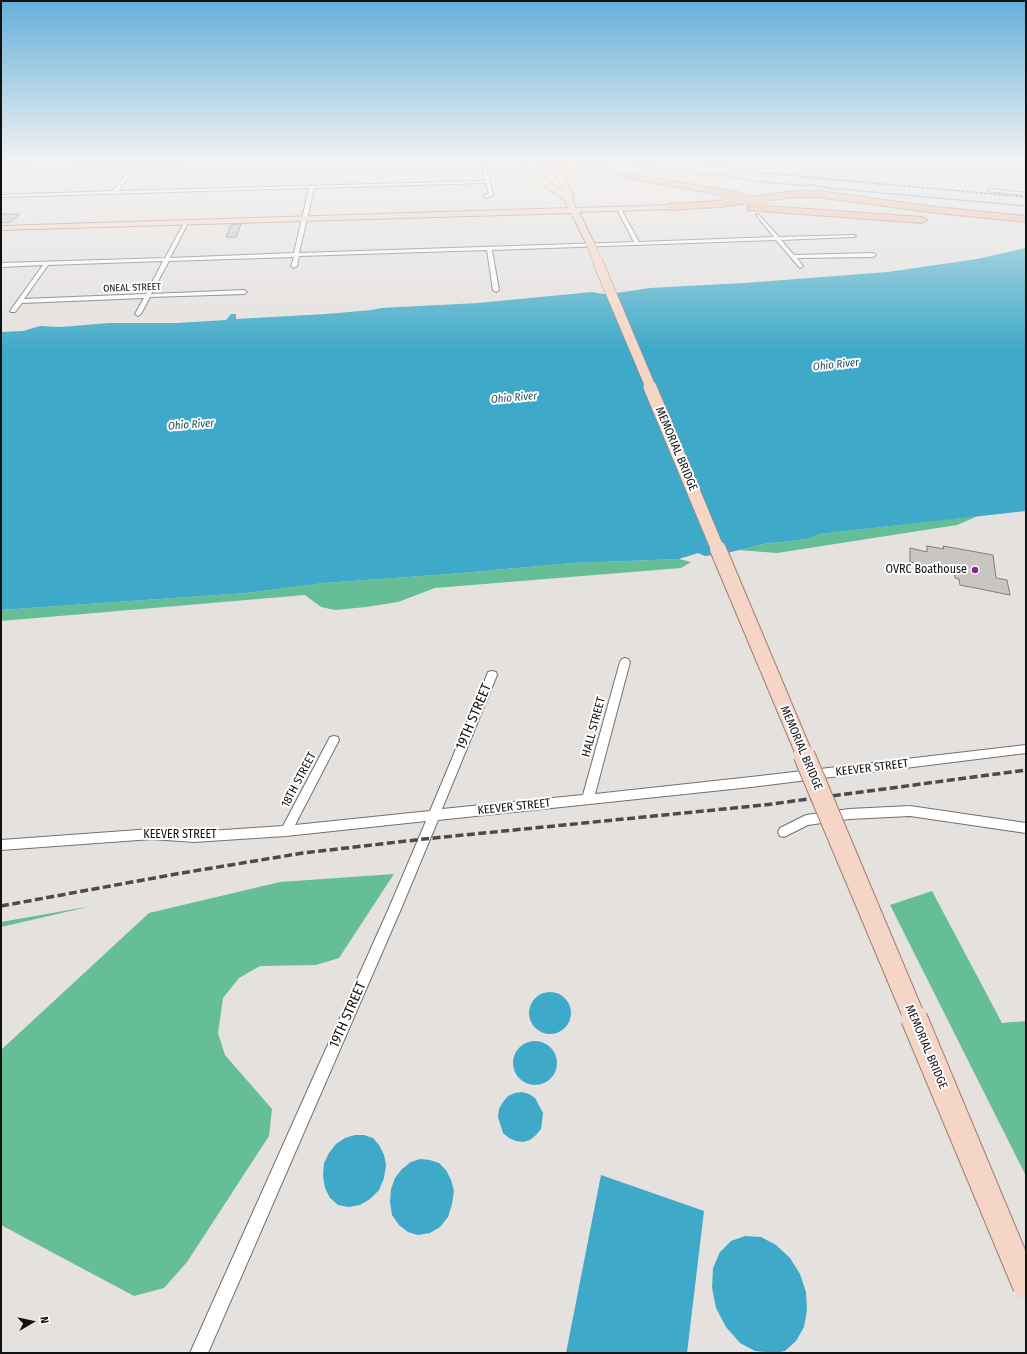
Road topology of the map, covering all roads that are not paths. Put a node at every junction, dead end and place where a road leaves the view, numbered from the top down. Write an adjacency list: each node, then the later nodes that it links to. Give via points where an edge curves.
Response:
1 (142, 224): 7 (main road)
2 (185, 224): 15 (street)
3 (303, 224): 12 (street)
4 (581, 224): 36 (main road, MEMORIAL BRIDGE, bridge)
5 (627, 224): 10 (street)
6 (765, 224): 9 (street)
7 (1, 228)
8 (854, 236): 9 (street)
9 (777, 239): 10 (street); 14 (street)
10 (637, 243): 11 (street)
11 (489, 248): 12 (street); 20 (street)
12 (296, 254): 15 (street); 18 (street)
13 (873, 255): 14 (street)
14 (793, 258): 19 (street)
15 (167, 259): 16 (street); 22 (street)
16 (47, 263): 17 (street); 23 (street)
17 (1, 265)
18 (294, 266)
19 (800, 266)
20 (496, 290)
21 (244, 292): 22 (street, ONEAL STREET)
22 (147, 296): 23 (street, ONEAL STREET); 25 (street)
23 (20, 301): 24 (street)
24 (13, 310)
25 (138, 314)
26 (625, 662): 30 (street, HALL STREET)
27 (492, 675): 31 (street, 19TH STREET)
28 (334, 740): 33 (street, 18TH STREET)
29 (1026, 749): 30 (street, KEEVER STREET, via 759,782)
30 (588, 799): 31 (street, KEEVER STREET)
31 (433, 815): 33 (street, KEEVER STREET); 37 (street, 19TH STREET, via 395,909)
32 (1026, 828): 34 (street, via 910,811 849,814 806,820)
33 (286, 831): 35 (street, KEEVER STREET, via 194,837 152,834)
34 (784, 832)
35 (1, 845)
36 (1026, 1286)
37 (199, 1353)

